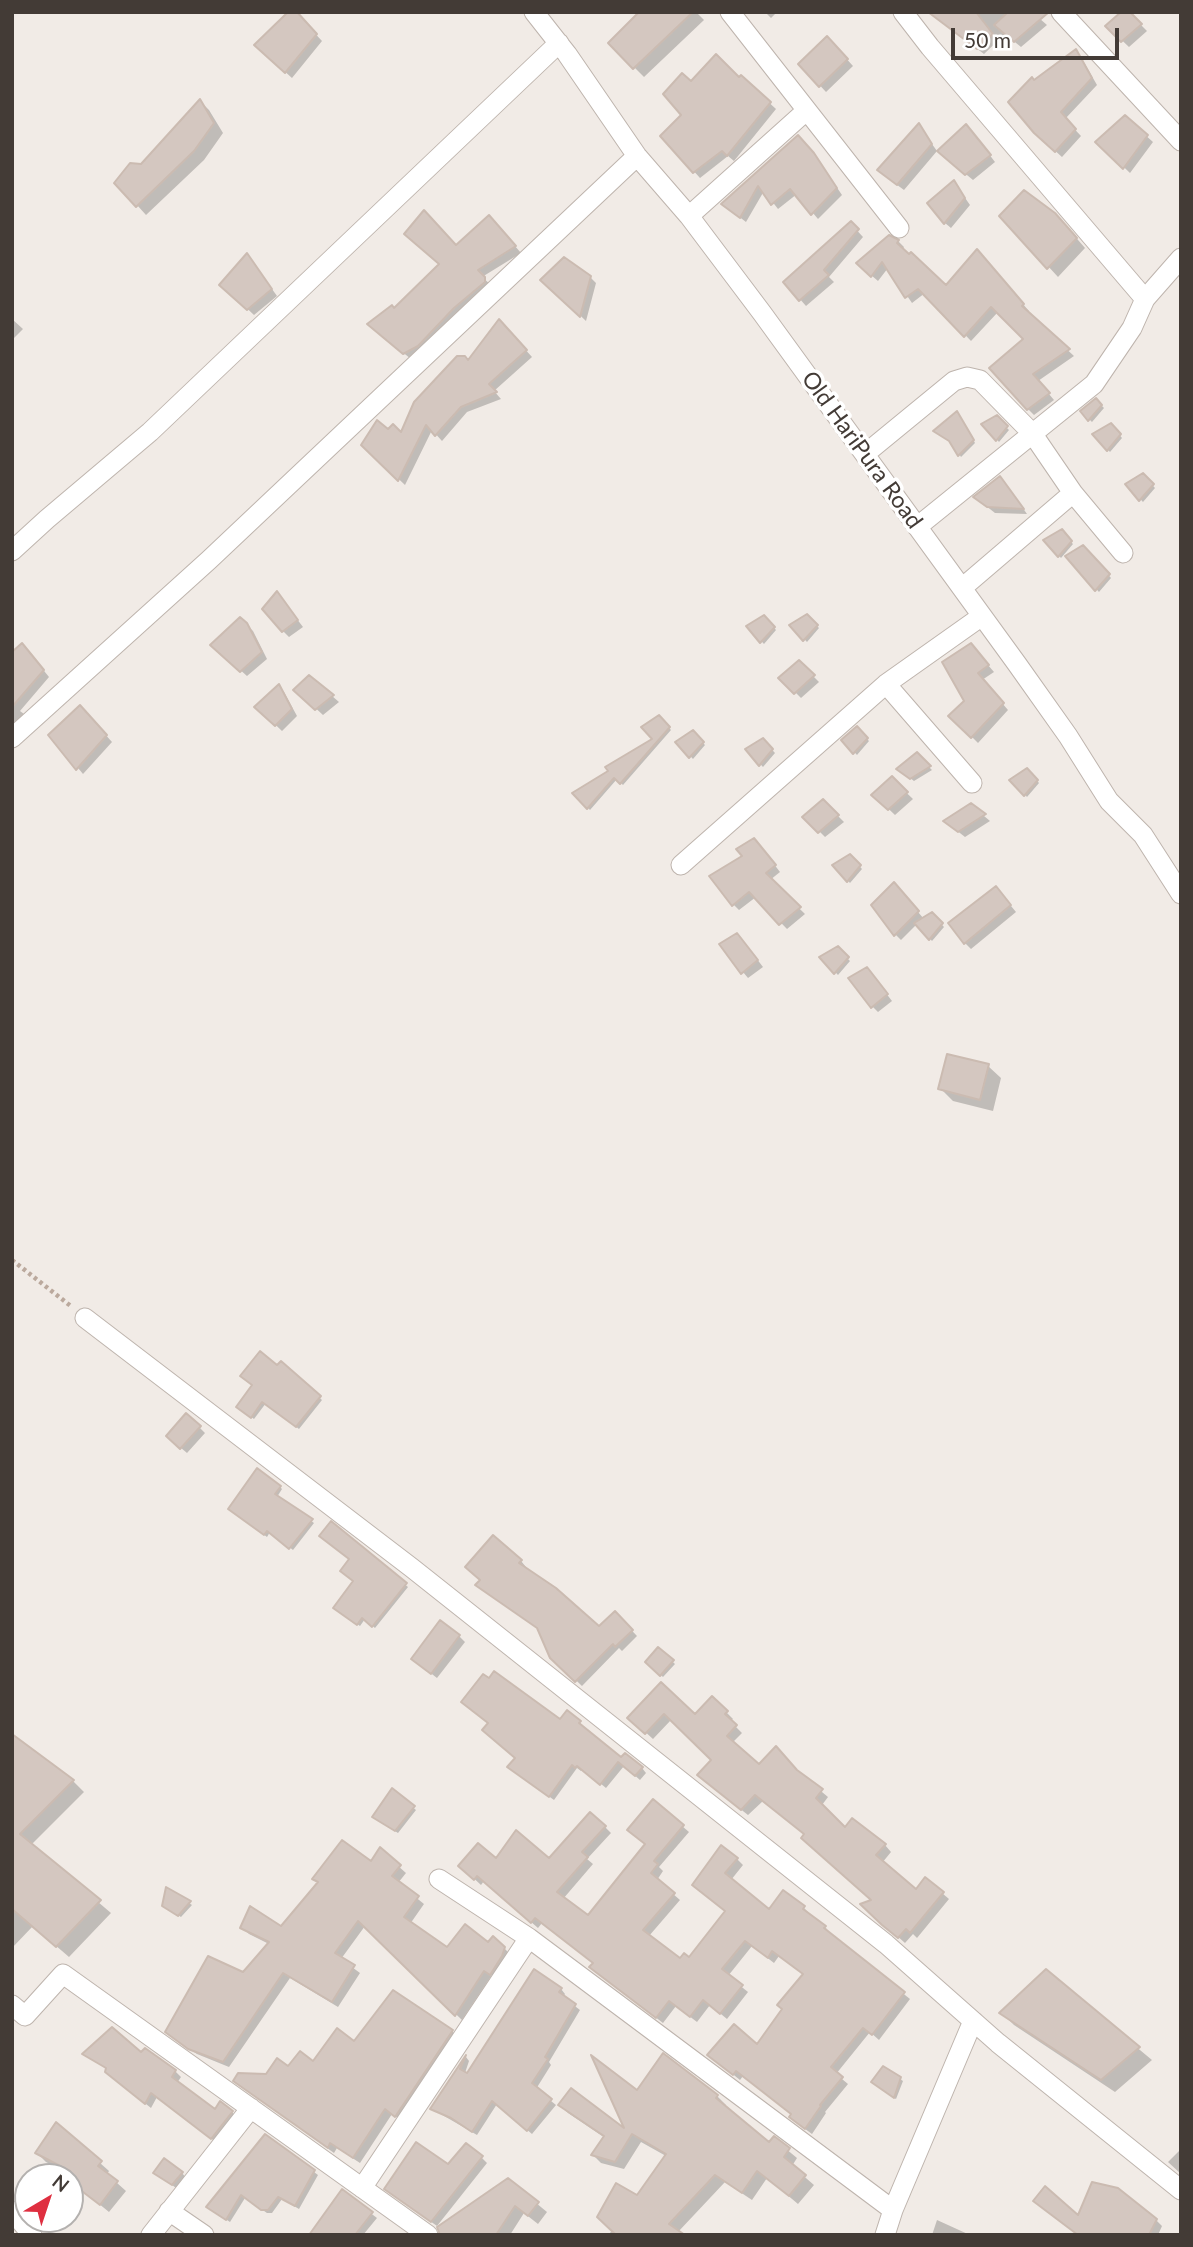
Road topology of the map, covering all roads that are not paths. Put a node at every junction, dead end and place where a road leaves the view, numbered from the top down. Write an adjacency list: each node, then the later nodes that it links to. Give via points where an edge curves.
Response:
1 (534, 12): 5 (street, Old HariPura Road)
2 (730, 12): 6 (street)
3 (903, 12): 12 (street)
4 (1061, 12): 7 (street)
5 (559, 43): 8 (street, Old HariPura Road); 17 (street, via 150,432)
6 (806, 111): 9 (street); 10 (street)
7 (1181, 141)
8 (637, 156): 9 (street, Old HariPura Road); 22 (street)
9 (689, 216): 14 (street, Old HariPura Road)
10 (899, 228)
11 (1181, 258): 12 (street)
12 (1145, 299): 13 (street, via 1132,328 1094,384)
13 (1032, 433): 14 (street, via 981,380 967,377 954,381); 15 (street); 16 (street)
14 (865, 454): 16 (street, Old HariPura Road)
15 (1073, 493): 18 (street); 19 (street)
16 (917, 527): 19 (street, Old HariPura Road)
17 (12, 551)
18 (1123, 553)
19 (962, 588): 20 (street, Old HariPura Road)
20 (982, 616): 21 (street); 25 (street, Old HariPura Road, via 1109,801 1143,835)
21 (886, 684): 23 (street); 24 (street)
22 (12, 738)
23 (972, 783)
24 (681, 865)
25 (1181, 894)
26 (85, 1318): 30 (street, via 423,1577 886,1944)
27 (439, 1879): 28 (street)
28 (529, 1938): 32 (street); 34 (street)
29 (12, 2005): 31 (street, via 25,2016 63,1973)
30 (974, 2021): 33 (street); 34 (street)
31 (251, 2108): 32 (street); 36 (street)
32 (362, 2188): 40 (street)
33 (1181, 2190)
34 (893, 2210): 41 (street)
35 (12, 2211): 37 (street)
36 (169, 2211): 38 (street); 39 (street)
37 (32, 2235)
38 (150, 2235)
39 (204, 2235)
40 (428, 2235)
41 (885, 2235)

